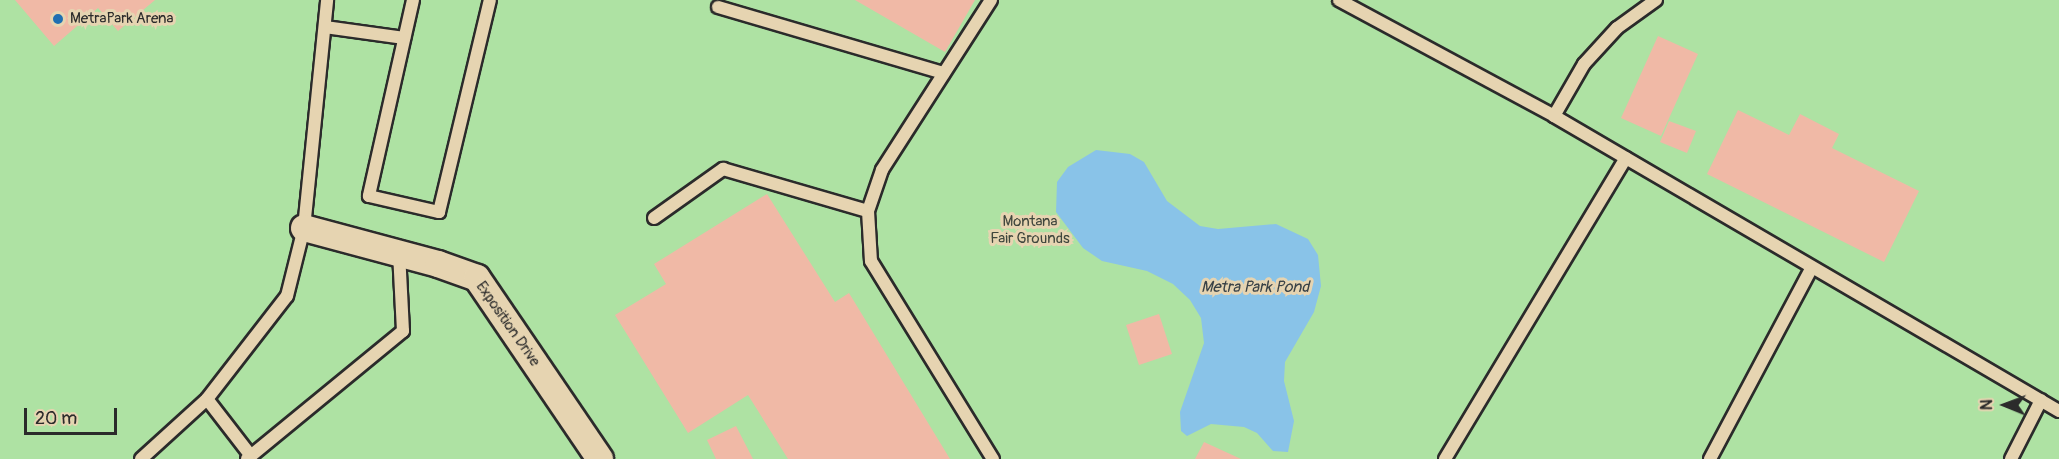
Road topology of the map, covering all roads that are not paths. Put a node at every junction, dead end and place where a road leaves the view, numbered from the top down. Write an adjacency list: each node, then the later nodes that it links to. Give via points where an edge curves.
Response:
1 (327, 0): 8 (lane)
2 (412, 0): 9 (lane)
3 (490, 0): 9 (lane, via 439,212 369,196)
4 (991, 0): 10 (lane)
5 (1340, 0): 11 (lane)
6 (1656, 0): 11 (lane, via 1617,28 1584,64)
7 (718, 7): 10 (lane)
8 (325, 27): 9 (lane); 15 (lane)
9 (404, 38)
10 (944, 73): 13 (lane, via 882,170)
11 (1554, 116): 12 (lane)
12 (1626, 158): 17 (lane); 25 (lane)
13 (868, 211): 14 (lane, via 723,169); 24 (lane, via 871,261)
14 (654, 218)
15 (304, 228): 16 (street, Exposition Drive); 18 (lane, via 287,296)
16 (399, 253): 22 (lane, via 403,331); 23 (street, Exposition Drive, via 477,278)
17 (1812, 267): 19 (lane); 26 (lane)
18 (207, 399): 21 (lane); 22 (lane)
19 (2041, 400): 20 (lane); 27 (lane)
20 (2059, 411)
21 (143, 458)
22 (249, 458)
23 (600, 459)
24 (993, 459)
25 (1445, 459)
26 (1710, 459)
27 (2011, 459)

